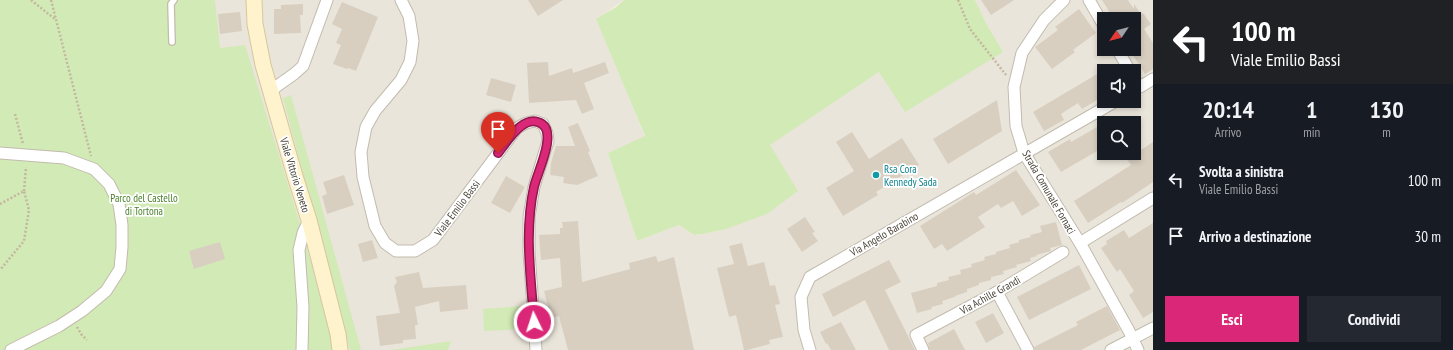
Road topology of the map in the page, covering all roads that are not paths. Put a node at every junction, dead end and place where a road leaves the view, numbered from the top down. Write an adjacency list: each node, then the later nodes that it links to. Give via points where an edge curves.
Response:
1 (174, 0): 8 (lane)
2 (254, 0): 11 (street, Viale Vittorio Veneto, via 255,24)
3 (327, 0): 11 (street, via 303,66)
4 (402, 0): 25 (street, Viale Emilio Bassi, via 409,16 413,41 410,62 401,80 375,111 366,127 361,152 363,177 375,226 385,242 396,251 415,251 433,240 517,128 535,121 543,124 548,142 534,186 529,217)
5 (1064, 0): 13 (street, Strada Comunale Fornaci, via 1044,20 1022,53 1014,87 1016,126)
6 (1089, 0): 7 (street)
7 (1097, 14)
8 (172, 42)
9 (1153, 79): 10 (street)
10 (1141, 83)
11 (270, 91): 16 (street, Viale Vittorio Veneto)
12 (1103, 108): 13 (street, Via Angelo Barabino)
13 (1024, 152): 17 (street, Strada Comunale Fornaci); 26 (street, Via Angelo Barabino, via 810,277 801,297 804,330)
14 (0, 154): 22 (street, via 64,158 94,169 109,184 119,204 122,225 120,269 106,291 59,326)
15 (1153, 198): 17 (street)
16 (309, 220): 23 (street, via 303,233 300,250); 24 (street, Viale Vittorio Veneto)
17 (1080, 244): 21 (street, Strada Comunale Fornaci)
18 (1062, 252): 19 (street, Via Achille Grandi)
19 (997, 292): 27 (street, Via Achille Grandi, via 916,335); 28 (street)
20 (1153, 328): 21 (street)
21 (1132, 339): 29 (street); 30 (street, Strada Comunale Fornaci)
22 (11, 350)
23 (302, 350)
24 (340, 350)
25 (536, 350)
26 (810, 350)
27 (923, 350)
28 (1028, 350)
29 (1111, 350)
30 (1138, 350)

